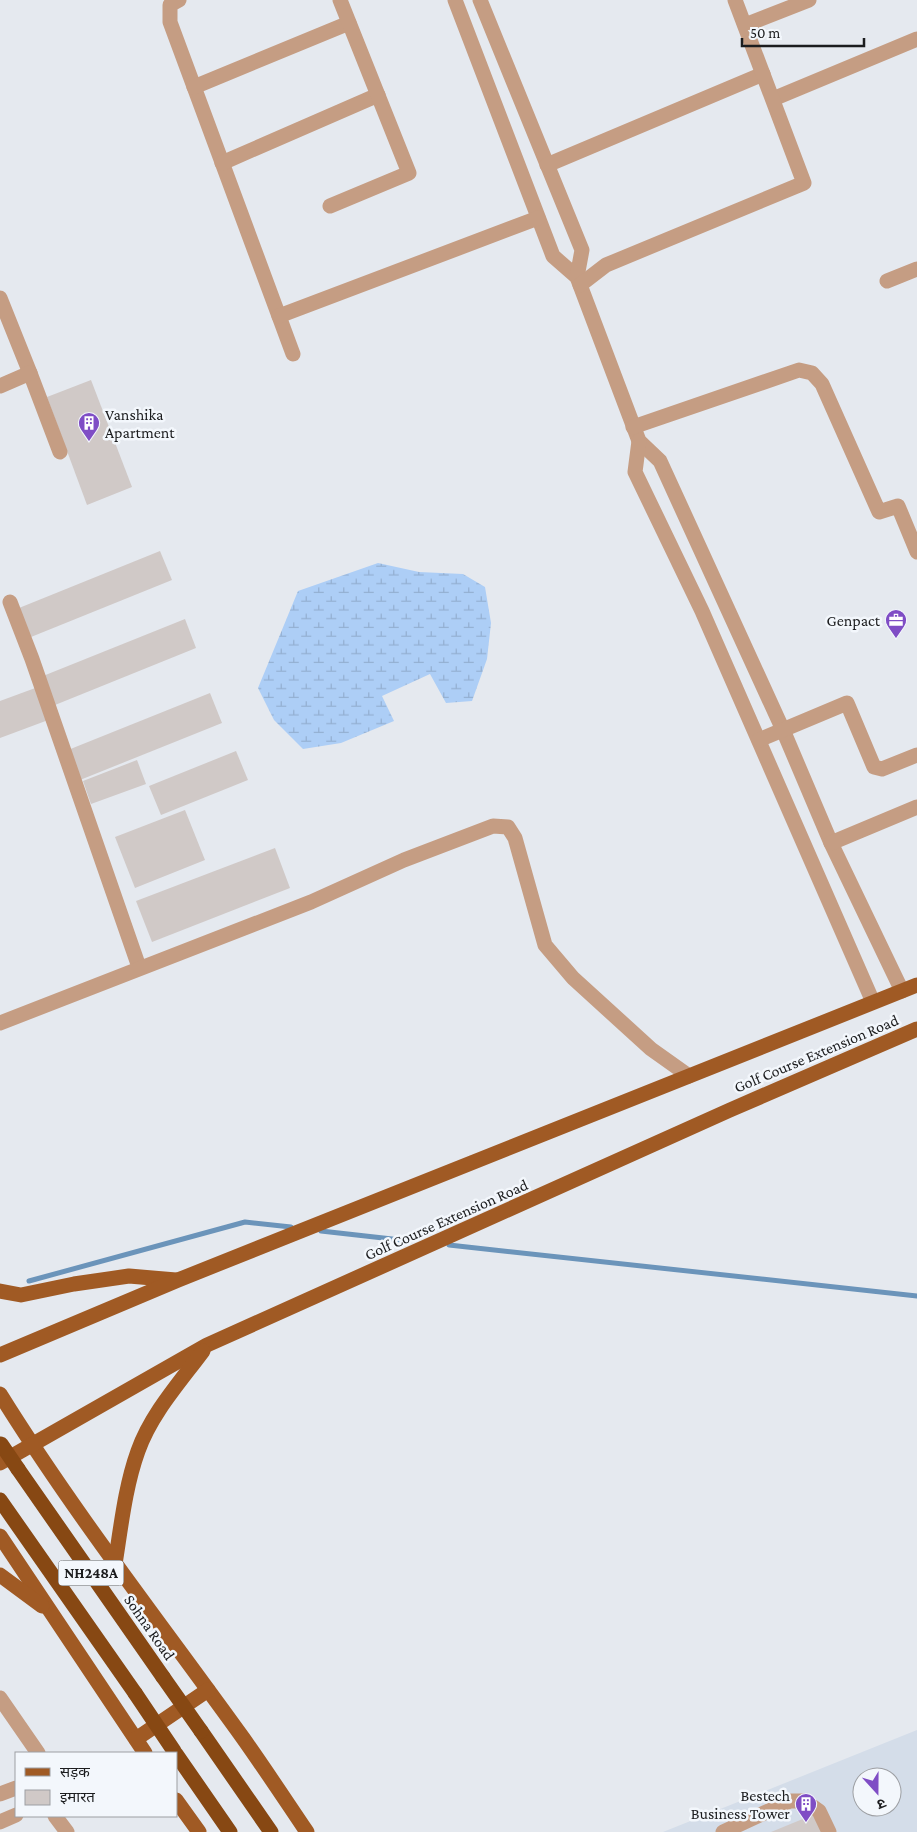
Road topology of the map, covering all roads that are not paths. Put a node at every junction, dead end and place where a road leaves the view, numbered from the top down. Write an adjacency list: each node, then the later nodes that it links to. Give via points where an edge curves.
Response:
1 (179, 0): 11 (street, via 170,6 170,22)
2 (340, 0): 7 (street)
3 (455, 0): 17 (street)
4 (480, 0): 15 (street)
5 (735, 0): 8 (street)
6 (809, 0): 8 (street)
7 (349, 23): 11 (street); 12 (street)
8 (744, 25): 10 (street)
9 (917, 39): 13 (street)
10 (763, 74): 13 (street); 15 (street)
11 (194, 88): 14 (street)
12 (378, 95): 14 (street); 16 (street, via 409,173)
13 (773, 99): 19 (street, via 804,182 606,265)
14 (222, 162): 22 (street)
15 (547, 165): 19 (street, via 582,250)
16 (330, 206)
17 (538, 218): 19 (street, via 553,256); 22 (street)
18 (917, 269): 20 (street)
19 (578, 281): 26 (street)
20 (887, 282)
21 (0, 298): 24 (street)
22 (279, 316): 23 (street)
23 (293, 354)
24 (30, 373): 25 (street); 27 (street)
25 (0, 386)
26 (636, 434): 28 (street, via 799,370 812,373 822,384 879,512 898,506); 30 (street, via 660,461); 31 (street, via 635,472)
27 (60, 452)
28 (917, 552)
29 (10, 602): 37 (street)
30 (783, 730): 31 (street); 32 (street, via 847,703 874,768 882,769); 33 (street)
31 (759, 740): 34 (street)
32 (917, 756)
33 (805, 782): 34 (street); 36 (street)
34 (782, 793): 40 (street)
35 (917, 807): 36 (street)
36 (831, 843): 39 (street)
37 (139, 967): 41 (street); 43 (street, via 311,902 404,860 493,826 508,827 515,838 545,945 573,978 643,1042)
38 (917, 985): 39 (main road)
39 (902, 991): 40 (main road)
40 (873, 1002): 43 (main road)
41 (0, 1023)
42 (917, 1028): 46 (main road, Golf Course Extension Road)
43 (689, 1076): 44 (main road)
44 (178, 1280): 45 (main road, via 129,1276 21,1295); 47 (main road)
45 (0, 1291)
46 (207, 1345): 50 (main road, Golf Course Extension Road); 54 (main road, via 154,1419 138,1449)
47 (0, 1355)
48 (0, 1394): 50 (main road)
49 (0, 1442): 73 (highway, Sohna Road / NH248A, bridge)
50 (32, 1446): 51 (main road, Golf Course Extension Road); 54 (main road)
51 (0, 1463)
52 (0, 1500): 62 (highway, NH248A, bridge)
53 (0, 1536): 56 (main road)
54 (115, 1564): 57 (main road)
55 (0, 1575): 56 (main road)
56 (51, 1612): 59 (main road)
57 (208, 1690): 59 (main road); 74 (main road)
58 (0, 1698): 60 (street)
59 (136, 1739): 61 (main road)
60 (37, 1752)
61 (144, 1752)
62 (174, 1752)
63 (178, 1757): 72 (highway, NH248A)
64 (15, 1788): 65 (street)
65 (0, 1794)
66 (178, 1803): 71 (main road)
67 (15, 1815): 69 (street)
68 (56, 1817): 70 (street)
69 (0, 1822)
70 (67, 1832)
71 (199, 1832)
72 (230, 1832)
73 (271, 1832)
74 (307, 1832)
75 (723, 1832): 76 (street, via 790,1802 806,1801 819,1811)
76 (829, 1832)

